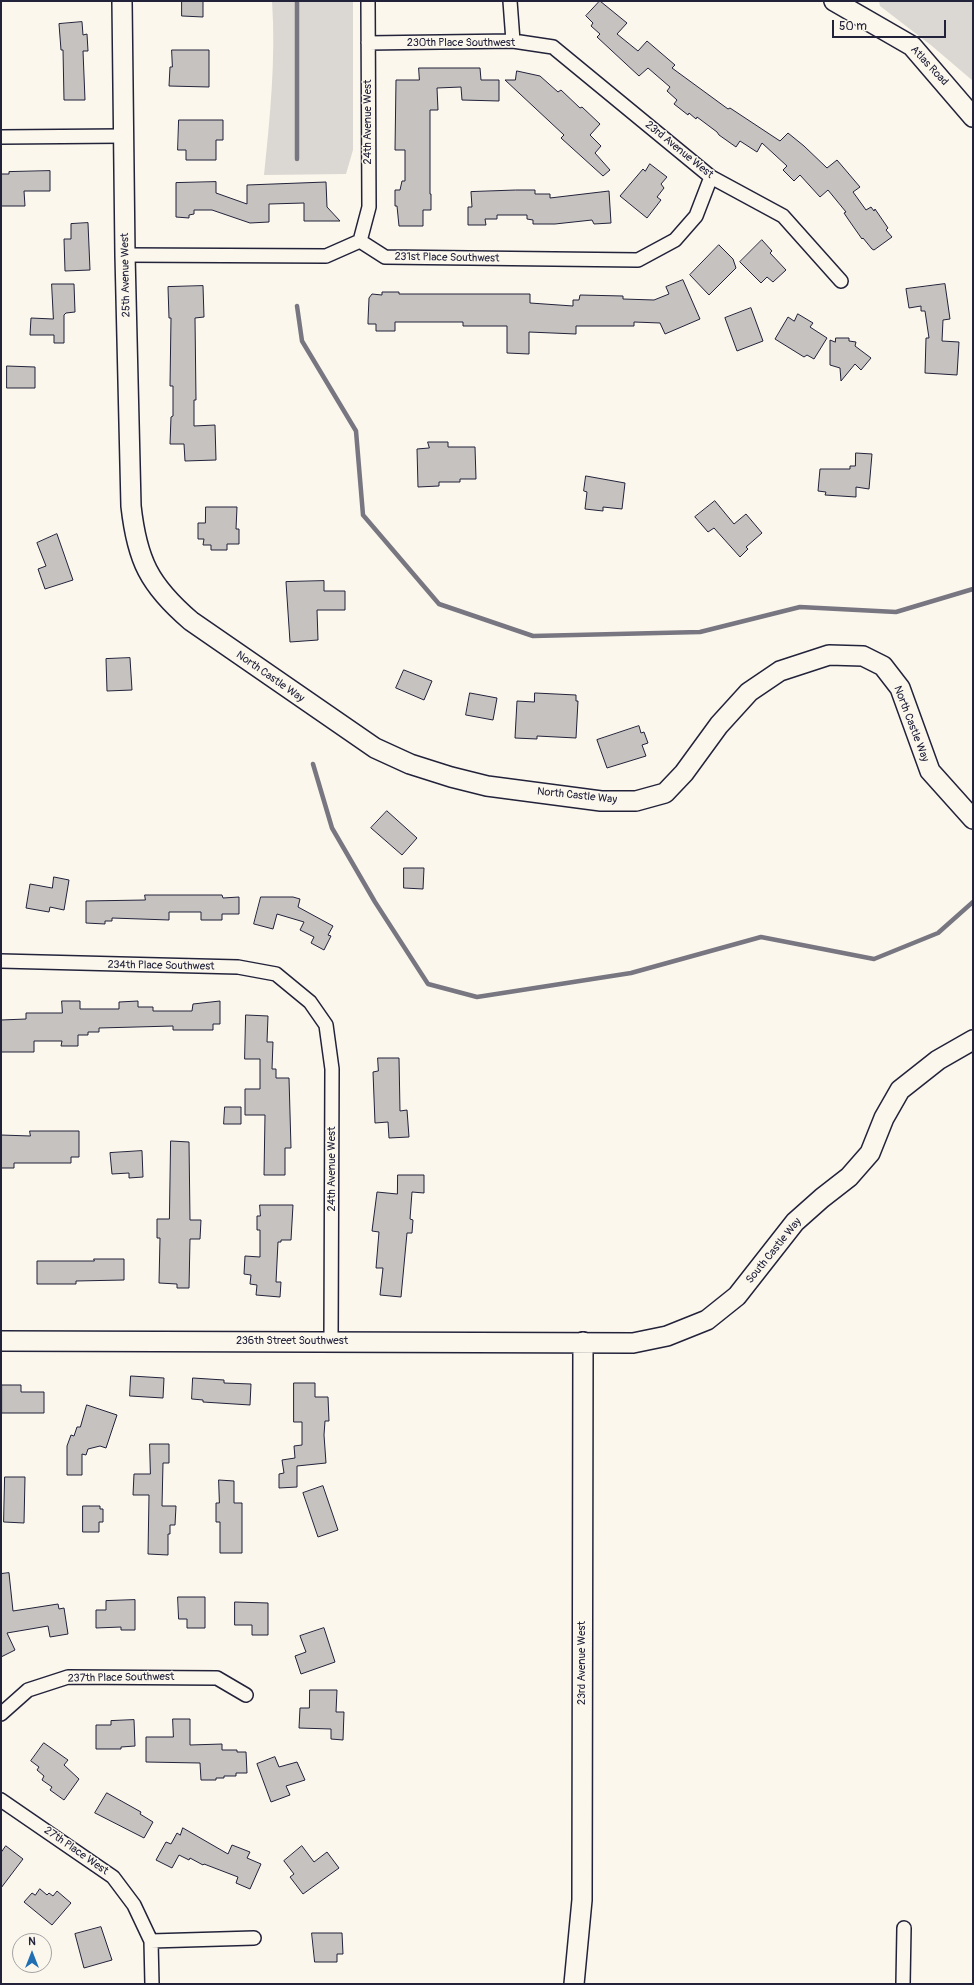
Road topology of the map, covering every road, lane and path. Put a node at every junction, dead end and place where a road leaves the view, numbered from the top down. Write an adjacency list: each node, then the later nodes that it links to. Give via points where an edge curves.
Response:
1 (122, 1): 9 (street, 25th Avenue West)
2 (368, 1): 6 (street, 24th Avenue West)
3 (510, 1): 5 (street)
4 (834, 1): 8 (street, Atlas Road, via 912,46)
5 (513, 41): 6 (street, 230th Place Southwest); 7 (street, 230th Place Southwest)
6 (368, 44): 12 (street, 24th Avenue West, via 368,207)
7 (553, 47): 11 (street, 23rd Avenue West)
8 (973, 117)
9 (122, 136): 10 (street); 13 (street, 25th Avenue West)
10 (1, 137)
11 (711, 177): 12 (street, 231st Place Southwest, via 696,216 675,240 638,260 385,257); 14 (street, 23rd Avenue West, via 783,216)
12 (360, 241): 13 (street, via 326,256)
13 (125, 255): 15 (street, 25th Avenue West, via 131,506)
14 (841, 281)
15 (139, 549): 16 (street, North Castle Way, via 156,587 191,621 374,748 451,778 487,786 601,801 636,801 665,793 749,692 780,671 829,655 863,656 883,666 900,688 930,771)
16 (973, 818)
17 (1, 961): 18 (street, 234th Place Southwest, via 238,967 276,974)
18 (310, 1002): 21 (street, 24th Avenue West, via 326,1025 332,1069)
19 (973, 1040): 22 (street, South Castle Way, via 938,1060 900,1090 884,1118 870,1153 849,1177 795,1222 737,1296 707,1320 666,1336 633,1343)
20 (1, 1341): 21 (street, 236th Street Southwest)
21 (331, 1341): 22 (street, 236th Street Southwest)
22 (583, 1342): 30 (street, 23rd Avenue West, via 582,1900)
23 (246, 1695): 24 (street, 237th Place Southwest, via 217,1678 68,1677 28,1690)
24 (1, 1714)
25 (1, 1800): 28 (street, 27th Place West, via 113,1877 134,1905)
26 (904, 1928): 31 (street)
27 (254, 1938): 28 (street)
28 (150, 1941): 29 (street, 27th Place West)
29 (152, 1984)
30 (574, 1984)
31 (903, 1984)

